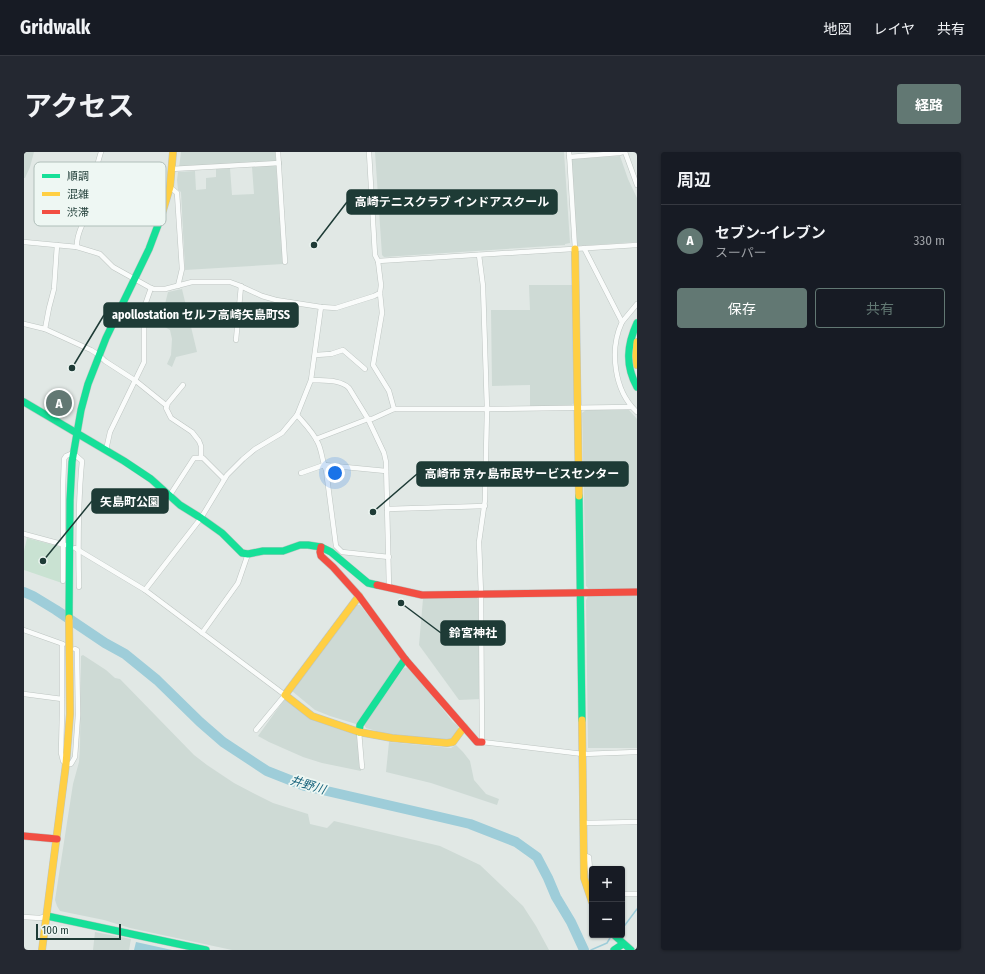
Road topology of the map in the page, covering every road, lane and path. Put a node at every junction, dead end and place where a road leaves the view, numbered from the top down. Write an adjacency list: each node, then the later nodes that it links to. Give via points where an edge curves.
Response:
1 (101, 152): 8 (street)
2 (169, 152): 3 (street)
3 (173, 152): 10 (main road)
4 (278, 152): 9 (street)
5 (369, 152): 23 (street, via 375,255)
6 (624, 152): 7 (street); 11 (street)
7 (569, 154): 21 (street)
8 (99, 162)
9 (279, 163): 10 (street); 24 (street)
10 (171, 169): 12 (main road)
11 (637, 185)
12 (170, 187): 13 (main road); 26 (street, via 177,193 182,269)
13 (166, 200)
14 (82, 226): 19 (street, via 76,240)
15 (158, 226): 25 (main road)
16 (24, 242): 17 (street)
17 (57, 245): 19 (street); 35 (street, via 55,284)
18 (637, 245): 20 (street)
19 (77, 247): 25 (street, via 100,254 113,267)
20 (584, 248): 21 (street); 32 (street)
21 (575, 249): 22 (street); 49 (main road)
22 (479, 255): 23 (street); 51 (street, via 483,286)
23 (378, 261): 29 (street)
24 (285, 262)
25 (135, 279): 28 (street); 38 (main road)
26 (178, 286): 27 (street, via 192,282 230,282); 28 (street, via 165,289)
27 (241, 286): 31 (street, via 276,300); 36 (street)
28 (150, 288): 43 (street, via 144,308 144,362)
29 (380, 293): 31 (street, via 336,308); 50 (street, via 382,313 373,365 389,391)
30 (637, 304): 32 (street)
31 (321, 307): 39 (street)
32 (622, 322): 48 (street, via 614,348 615,367 618,380)
33 (637, 323): 45 (main road, via 628,356)
34 (24, 324): 35 (street)
35 (45, 329): 38 (street)
36 (236, 340)
37 (637, 342): 40 (main road)
38 (99, 355): 43 (street); 55 (main road, via 81,410)
39 (315, 355): 41 (street, via 343,350); 42 (street)
40 (637, 365)
41 (365, 369)
42 (311, 380): 53 (street); 54 (street, via 346,384)
43 (136, 381): 47 (street); 57 (street, via 110,432)
44 (183, 385): 47 (street)
45 (637, 387)
46 (24, 402): 55 (main road)
47 (167, 406): 59 (street, via 171,418 192,432 199,441)
48 (631, 407): 49 (street); 52 (street)
49 (578, 408): 51 (street); 79 (main road)
50 (394, 409): 51 (street); 54 (street)
51 (487, 409): 65 (street)
52 (637, 412)
53 (297, 416): 56 (street); 63 (street, via 282,433 255,449)
54 (368, 419): 56 (street); 61 (street, via 384,453)
55 (77, 433): 57 (main road); 58 (main road)
56 (316, 439): 60 (street)
57 (106, 450): 64 (main road, via 151,479)
58 (73, 453): 69 (street, via 64,459); 71 (street, via 82,461); 95 (main road, via 70,500 70,714)
59 (201, 458): 63 (street); 64 (street, via 194,458)
60 (324, 465): 61 (street); 62 (street); 73 (street, via 336,546 342,552)
61 (386, 471): 66 (street)
62 (302, 473)
63 (224, 479): 67 (street)
64 (170, 495): 67 (main road, via 180,505)
65 (485, 506): 66 (street); 80 (street, via 479,542)
66 (387, 509): 73 (street)
67 (201, 518): 72 (main road, via 239,551); 77 (street)
68 (24, 534): 69 (street)
69 (64, 545): 74 (street)
70 (321, 547): 72 (main road, via 308,544 283,551); 76 (main road, via 331,552 368,583); 81 (main road, via 321,556)
71 (77, 548): 75 (street); 77 (street)
72 (248, 554): 83 (street, via 238,583)
73 (388, 557): 76 (street)
74 (63, 581)
75 (78, 586)
76 (389, 588): 80 (main road, via 422,595)
77 (146, 590): 83 (street)
78 (637, 592): 79 (main road)
79 (580, 593): 80 (main road); 94 (main road)
80 (482, 594): 92 (street)
81 (359, 596): 85 (main road); 87 (main road)
82 (24, 630): 88 (street, via 62,644)
83 (202, 633): 87 (street)
84 (75, 649): 95 (street, via 78,715 75,758 71,764)
85 (405, 659): 89 (main road); 91 (main road, via 360,725)
86 (24, 694): 88 (street)
87 (285, 695): 90 (street); 91 (main road, via 312,716)
88 (62, 699): 95 (street, via 61,753)
89 (464, 727): 91 (main road, via 453,742 448,743); 92 (main road, via 477,742)
90 (256, 730)
91 (358, 732): 96 (street)
92 (482, 742): 94 (street)
93 (637, 752): 94 (street)
94 (583, 754): 98 (main road)
95 (66, 764): 100 (main road)
96 (362, 767)
97 (637, 822): 98 (street)
98 (583, 823): 101 (main road)
99 (24, 836): 100 (main road)
100 (57, 839): 106 (main road)
101 (584, 855): 102 (street, via 589,857); 103 (main road, via 584,878)
102 (590, 866)
103 (589, 893)
104 (625, 894): 105 (street)
105 (637, 894)
106 (47, 916): 107 (street); 110 (main road); 111 (main road)
107 (24, 917)
108 (617, 938): 109 (main road)
109 (623, 944): 112 (main road); 113 (main road)
110 (42, 950)
111 (206, 950)
112 (614, 950)
113 (630, 950)

